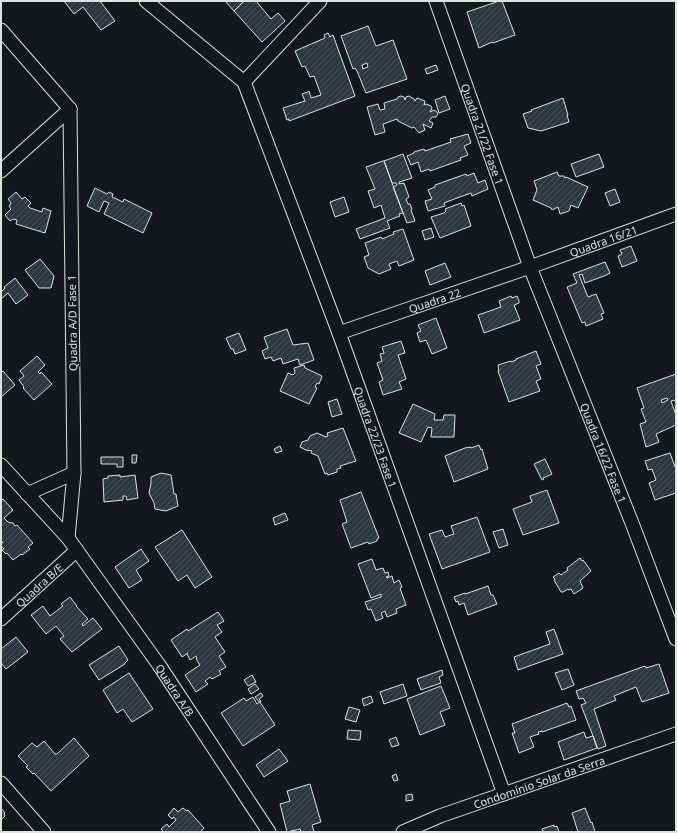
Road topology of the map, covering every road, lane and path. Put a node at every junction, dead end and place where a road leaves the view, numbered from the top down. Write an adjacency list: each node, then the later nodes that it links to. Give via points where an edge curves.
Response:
1 (146, 1): 5 (street)
2 (320, 1): 5 (street)
3 (436, 1): 9 (street, Quadra 21/22 Fase 1)
4 (1, 30): 6 (street)
5 (244, 82): 10 (street, Quadra 22/23 Fase 1)
6 (70, 109): 7 (street); 12 (street, Quadra A/D Fase 1)
7 (1, 172)
8 (676, 214): 9 (street, Quadra 16/21)
9 (530, 267): 10 (street, Quadra 22); 17 (street, Quadra 16/22 Fase 1)
10 (339, 333): 20 (street, Quadra 22/23 Fase 1)
11 (1, 466): 13 (street, Quadra A/B)
12 (74, 473): 13 (street); 14 (street, Quadra A/D Fase 1)
13 (27, 494): 14 (street, Quadra A/B)
14 (68, 538): 15 (street, Quadra A/B)
15 (77, 550): 16 (street, Quadra B/E); 22 (street, Quadra A/B, via 159,665)
16 (1, 619)
17 (676, 639)
18 (676, 734): 20 (street, Condomínio Solar da Serra)
19 (1, 783): 21 (street)
20 (504, 794): 23 (street, Condomínio Solar da Serra)
21 (44, 832)
22 (269, 832)
23 (403, 832)

